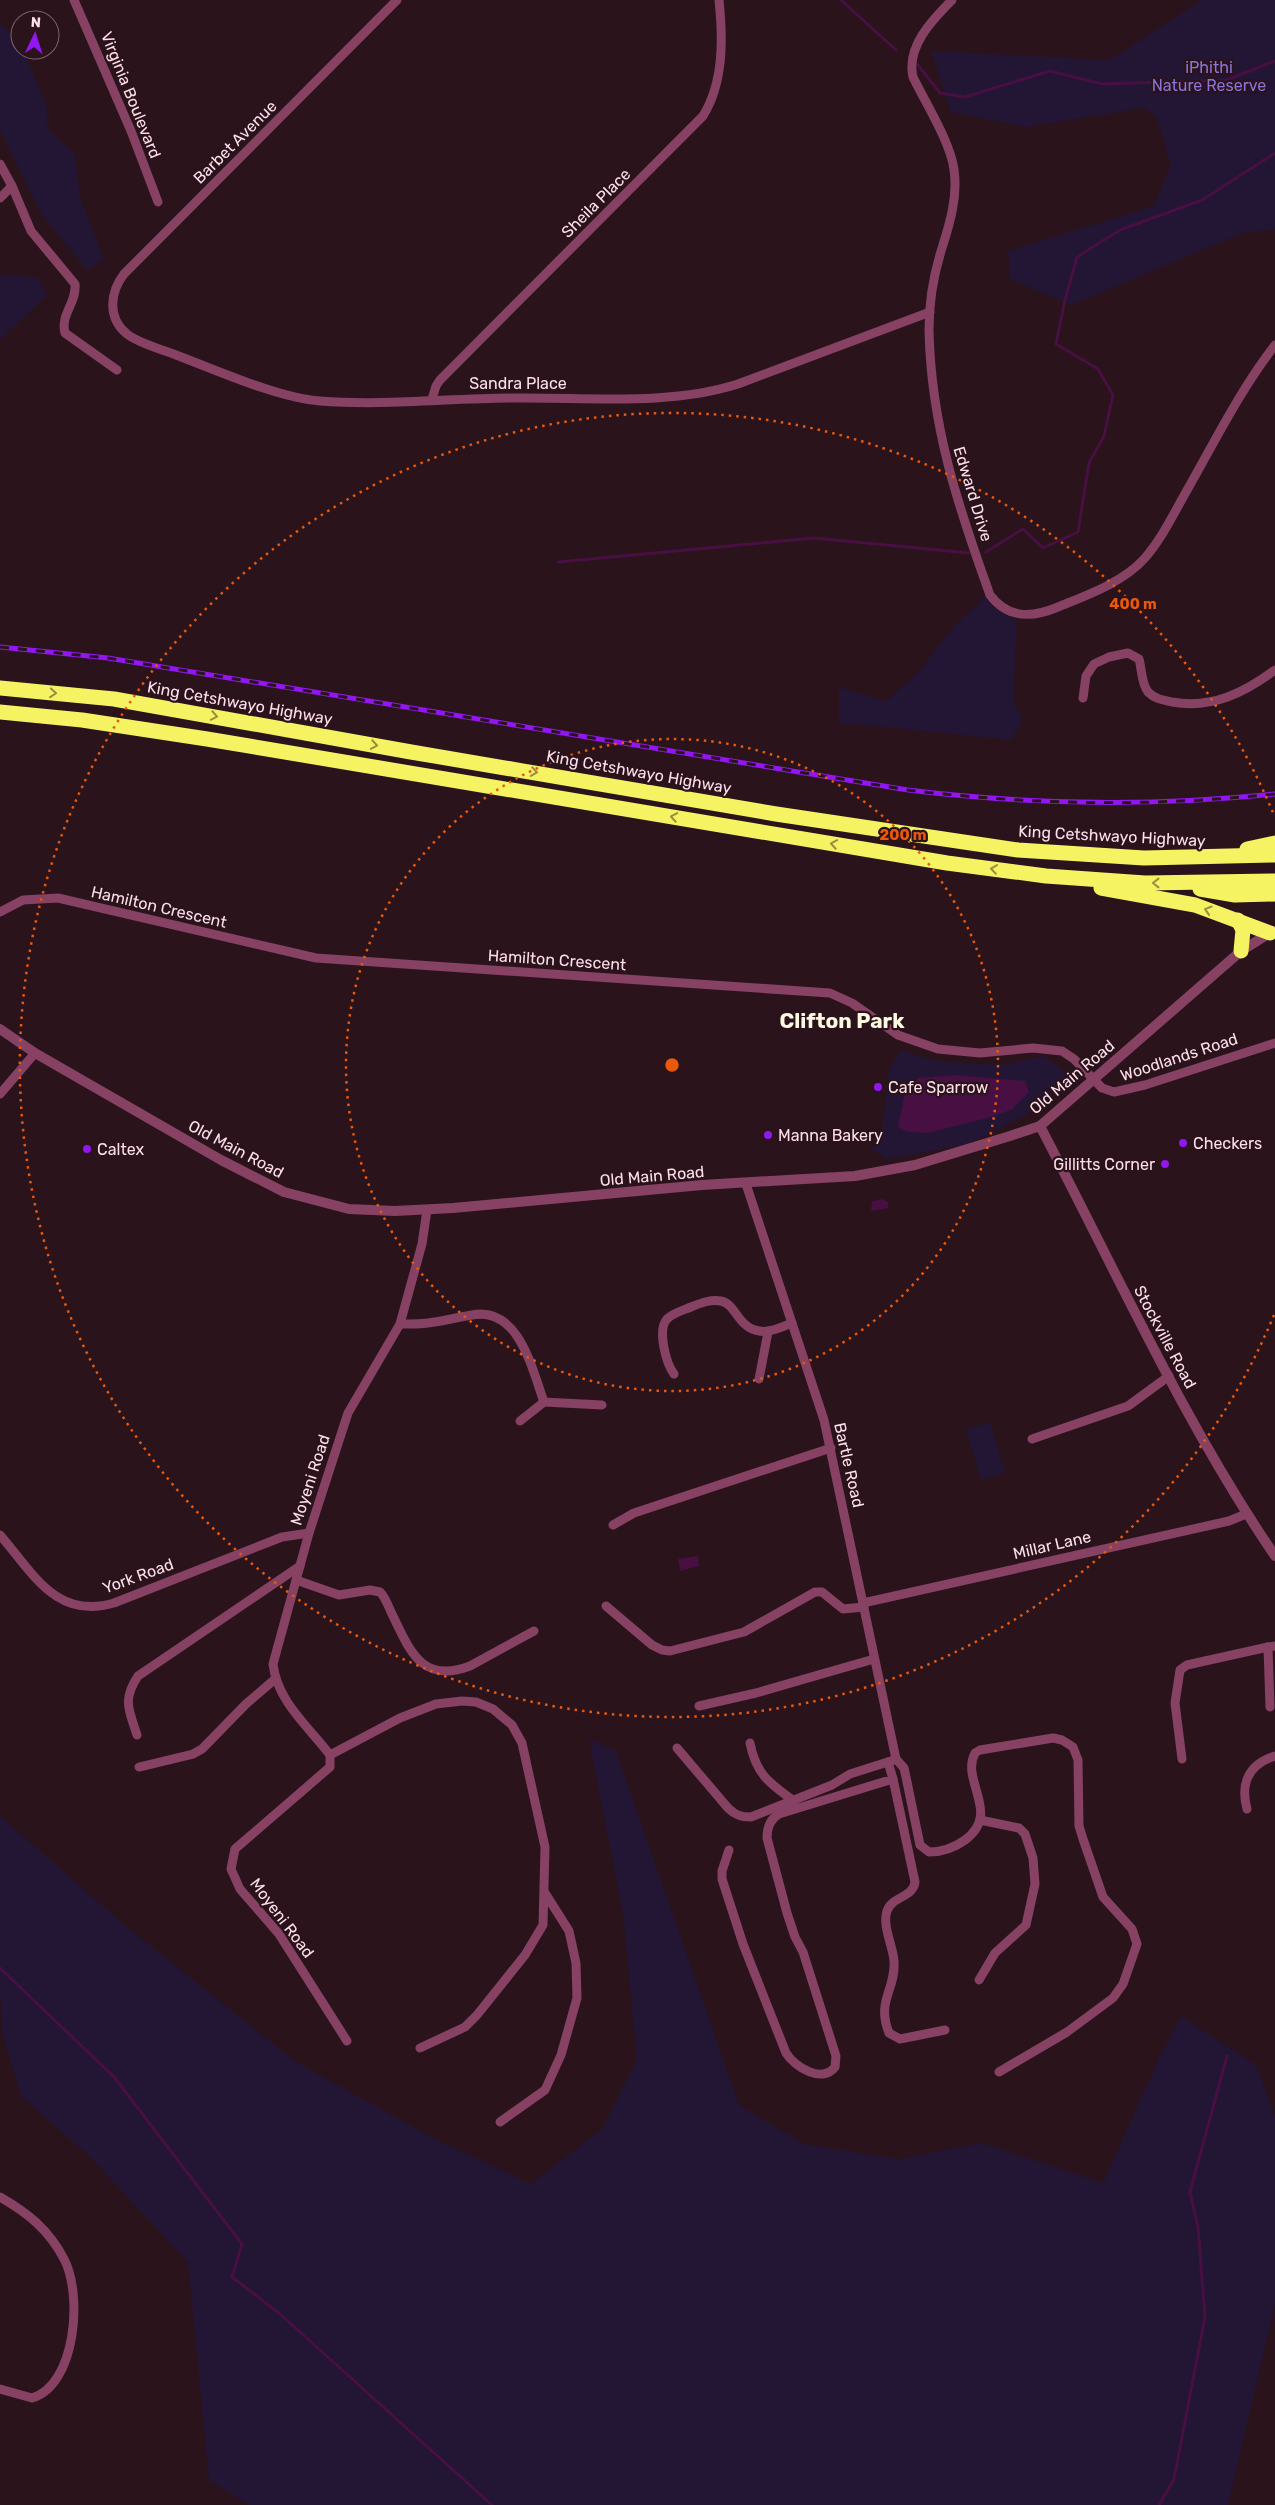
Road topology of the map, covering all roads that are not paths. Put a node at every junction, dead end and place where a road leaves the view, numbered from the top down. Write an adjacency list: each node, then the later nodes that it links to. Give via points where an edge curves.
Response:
1 (74, 0): 8 (street, Virginia Boulevard)
2 (398, 0): 10 (street, Barbet Avenue, via 124,274 114,291)
3 (719, 0): 13 (street, Sheila Place, via 720,60 717,80 703,116 440,380)
4 (952, 0): 9 (street, Edward Drive, via 919,40 911,66 913,77 950,154 955,177 953,208)
5 (0, 164): 6 (street)
6 (12, 186): 7 (street); 12 (street, via 31,231 75,284 76,294 63,322 64,333)
7 (0, 198)
8 (158, 202)
9 (930, 312): 11 (street, Edward Drive, via 939,430 963,519 990,595 1008,611 1024,616 1049,611 1093,593 1127,574 1143,560 1162,534 1249,382); 13 (street, Sandra Place, via 711,393 660,397)
10 (114, 315): 13 (street, Sandra Place, via 128,335 142,342 300,398 349,402)
11 (1275, 346)
12 (117, 370)
13 (432, 399)
14 (1275, 670): 16 (street, via 1234,696 1182,704 1156,698 1147,691 1139,659 1128,653 1094,664 1086,676)
15 (0, 688): 20 (highway, King Cetshwayo Highway, one-way to 20, via 137,702 420,754 928,838 1065,855)
16 (1083, 698)
17 (0, 712): 21 (highway, one-way to 17, via 947,863 92,721)
18 (1275, 843): 20 (highway)
19 (1275, 855): 20 (highway, King Cetshwayo Highway)
20 (1202, 859)
21 (1046, 876): 23 (highway, one-way to 21); 26 (highway, one-way to 21, via 1195,905)
22 (1275, 881): 23 (highway)
23 (1182, 883): 24 (highway, via 1209,892)
24 (1275, 894)
25 (0, 912): 32 (street, Hamilton Crescent, via 23,900 58,898 293,955 325,959 830,993 914,1042 957,1052 1033,1048 1062,1051)
26 (1238, 920): 27 (highway); 28 (highway, via 1243,930)
27 (1273, 932): 28 (street, Old Main Road)
28 (1241, 951): 32 (street, Old Main Road)
29 (0, 1029): 31 (street, Old Main Road)
30 (1275, 1043): 32 (street, Woodlands Road, via 1119,1092 1105,1090)
31 (35, 1054): 33 (street); 36 (street, Old Main Road, via 242,1172 284,1192 349,1209)
32 (1094, 1080): 34 (street, Old Main Road)
33 (0, 1094)
34 (1040, 1126): 35 (street, Old Main Road, via 954,1154 890,1170 855,1176); 41 (street, Stockville Road)
35 (746, 1184): 36 (street, Old Main Road, via 702,1185); 37 (street, Bartle Road)
36 (427, 1210): 38 (street, Moyeni Road, via 422,1244)
37 (792, 1323): 39 (street); 47 (street, Bartle Road)
38 (400, 1324): 43 (street, via 436,1324 478,1314 499,1318 512,1328 524,1349); 50 (street, Moyeni Road, via 348,1413)
39 (768, 1332): 40 (street, via 745,1326 731,1307 722,1301 704,1302 681,1312 669,1318 663,1328 666,1358); 42 (street)
40 (674, 1374)
41 (1169, 1376): 46 (street, via 1128,1406); 48 (street, Stockville Road)
42 (759, 1379)
43 (544, 1402): 44 (street); 45 (street)
44 (602, 1405)
45 (520, 1421)
46 (1032, 1439)
47 (831, 1448): 49 (street, via 634,1513); 55 (street, Bartle Road)
48 (1246, 1514): 52 (street, Stockville Road); 55 (street, Millar Lane, via 1229,1521)
49 (613, 1525)
50 (309, 1534): 51 (street, York Road, via 282,1537 114,1603 88,1607 51,1594); 53 (street, Moyeni Road)
51 (0, 1535)
52 (1275, 1556)
53 (300, 1566): 54 (street, Moyeni Road); 63 (street, via 138,1676 127,1698)
54 (296, 1580): 57 (street, via 339,1595 370,1590 380,1592 412,1655 422,1664 440,1670 460,1670 470,1666); 60 (street, Moyeni Road, via 273,1664)
55 (864, 1605): 56 (street, Millar Lane, via 843,1609 825,1594 815,1592 744,1632 666,1651 652,1645); 59 (street, Bartle Road)
56 (606, 1606)
57 (534, 1631)
58 (1271, 1646): 62 (street); 68 (street, via 1187,1665 1180,1670 1175,1703)
59 (874, 1659): 61 (street); 69 (street, Bartle Road)
60 (274, 1680): 66 (street, via 288,1705); 70 (street, via 193,1754)
61 (699, 1706)
62 (1270, 1707)
63 (137, 1735)
64 (750, 1743): 72 (street, via 758,1770)
65 (677, 1748): 72 (street, via 733,1813 751,1817)
66 (330, 1756): 76 (street, via 400,1718 436,1704 469,1701 493,1710 512,1725 522,1743 545,1847); 79 (street, Moyeni Road, via 329,1769 235,1850 231,1869 240,1889 279,1934)
67 (1275, 1756): 73 (street, via 1258,1762 1250,1772 1244,1793)
68 (1182, 1759)
69 (892, 1760): 71 (street); 72 (street, via 850,1774); 74 (street, via 904,1768 919,1841 926,1850 935,1852 958,1844 969,1837)
70 (139, 1767)
71 (893, 1780): 75 (street, via 779,1814 768,1827 767,1838 787,1913 836,2056 835,2067 829,2072 817,2074 806,2070 786,2053 743,1944 722,1879); 78 (street, via 915,1879 911,1892 893,1902 886,1913 894,1966 885,2000 884,2019 889,2033 900,2039)
72 (794, 1801)
73 (1247, 1809)
74 (980, 1820): 77 (street, via 1019,1828 1025,1834 1033,1858 1035,1884 1026,1925 995,1953); 81 (street, via 981,1806 972,1765 975,1753 1049,1739 1071,1745 1078,1760 1082,1839 1103,1897 1132,1929 1137,1944 1123,1984 1113,1998 1067,2032)
75 (729, 1850)
76 (545, 1892): 80 (street, via 543,1925 537,1938 481,2011 465,2027); 82 (street, via 569,1931 576,1964 578,1998 562,2055 545,2090)
77 (979, 1980)
78 (945, 2030)
79 (347, 2041)
80 (420, 2048)
81 (999, 2072)
82 (500, 2122)
83 (0, 2197): 84 (street, via 33,2217 56,2245 71,2276 74,2317 63,2369 46,2392 32,2398)
84 (0, 2389)

